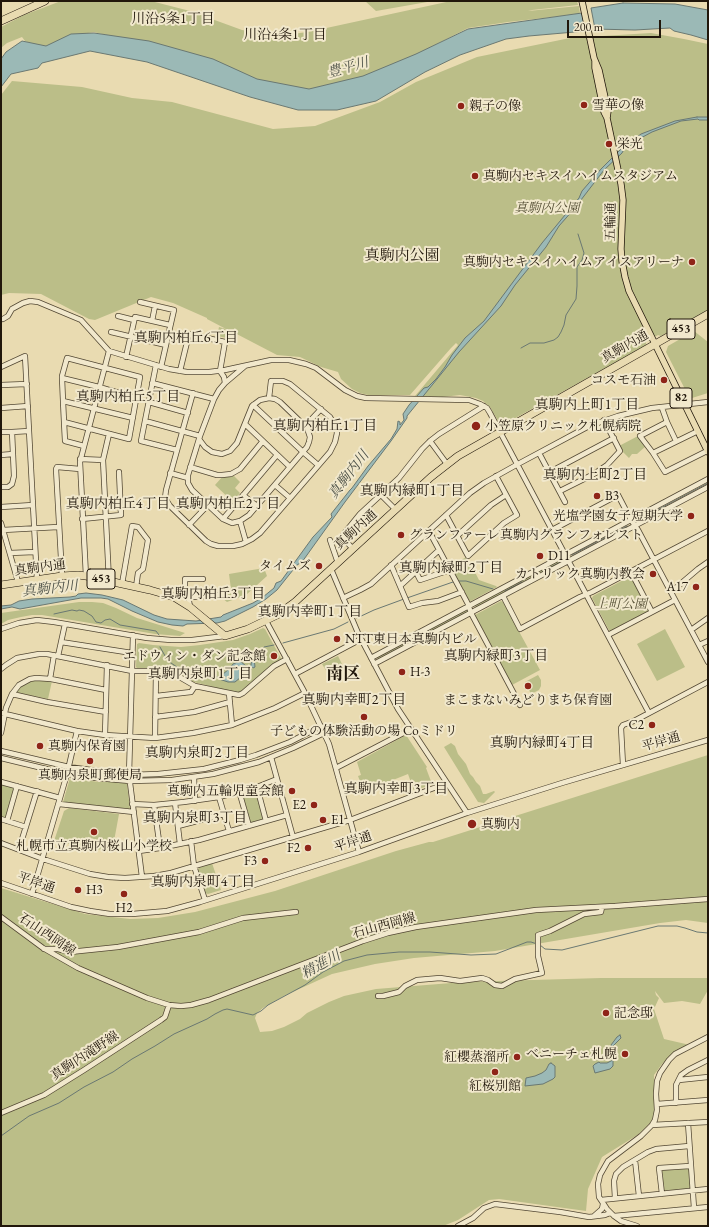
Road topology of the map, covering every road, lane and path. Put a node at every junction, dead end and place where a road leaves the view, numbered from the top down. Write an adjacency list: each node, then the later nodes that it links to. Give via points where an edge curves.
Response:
1 (45, 1): 3 (highway)
2 (582, 1): 14 (main road, 五輪通 / 82, via 604,112 619,170 623,200 622,261 625,277 629,291)
3 (1, 21)
4 (140, 302): 5 (street)
5 (155, 306): 10 (street); 11 (street, via 174,310)
6 (708, 314): 14 (highway, 真駒内通 / 453)
7 (118, 316): 9 (street)
8 (3, 319): 16 (street, via 12,309 23,303 41,303 82,320)
9 (134, 320): 10 (street, via 135,317); 13 (street)
10 (152, 321): 11 (street)
11 (170, 325): 15 (street)
12 (111, 332): 13 (street)
13 (130, 337): 15 (street); 17 (street)
14 (655, 343): 37 (main road, 五輪通 / 82); 59 (highway, 真駒内通 / 453)
15 (166, 345): 19 (street)
16 (109, 351): 17 (street); 21 (street)
17 (126, 357): 19 (street)
18 (246, 365): 22 (street); 26 (street); 40 (street, via 276,359 290,360 316,368 357,396 469,400)
19 (158, 366): 23 (street); 25 (street)
20 (1, 367): 27 (street, via 25,356)
21 (104, 368): 24 (street, via 66,358); 29 (street); 31 (street, via 140,377)
22 (220, 370): 23 (street); 23 (street, via 225,342 189,334); 26 (street)
23 (180, 371)
24 (62, 378): 29 (street); 34 (street)
25 (152, 383): 30 (street); 35 (street)
26 (225, 383): 33 (street)
27 (27, 384): 28 (street); 39 (street)
28 (1, 385)
29 (99, 387): 31 (street); 42 (street)
30 (193, 393): 33 (street); 45 (street)
31 (136, 398): 46 (street)
32 (269, 398): 38 (street); 44 (street, via 271,381 283,382); 52 (street, via 280,402)
33 (214, 399): 61 (street)
34 (63, 401): 42 (street); 48 (street)
35 (149, 402): 45 (street); 49 (street)
36 (708, 402): 37 (street)
37 (684, 404): 43 (street); 55 (main road, 五輪通 / 82)
38 (253, 405): 51 (street); 68 (street)
39 (28, 406): 41 (street); 54 (street)
40 (484, 406): 59 (street); 63 (street)
41 (1, 408)
42 (94, 408): 46 (street); 53 (street)
43 (662, 408): 47 (street, via 631,412); 50 (street)
44 (321, 409): 52 (street); 79 (street, via 332,420 337,436 333,448)
45 (188, 412): 58 (street)
46 (133, 418): 60 (street, via 129,439)
47 (604, 420): 62 (street); 69 (street)
48 (64, 422): 53 (street); 66 (street, via 65,441)
49 (145, 422): 58 (street); 67 (street, via 141,441)
50 (667, 422): 64 (street); 71 (street, via 640,436)
51 (245, 424): 61 (street, via 235,446 225,453 212,452); 65 (street)
52 (305, 426): 68 (street, via 310,439)
53 (88, 428): 60 (street); 66 (street)
54 (29, 430): 57 (street); 98 (street)
55 (698, 431): 64 (street); 70 (main road, 五輪通 / 82)
56 (1, 432): 57 (street)
57 (12, 432): 72 (street)
58 (182, 432): 61 (street); 67 (street)
59 (500, 432): 77 (highway, 真駒内通 / 453); 78 (street)
60 (109, 434): 76 (street)
61 (199, 437): 80 (street)
62 (614, 438): 84 (street); 92 (street, via 620,450 607,465)
63 (430, 441): 77 (street); 94 (street)
64 (676, 441): 71 (street)
65 (263, 442): 74 (street); 80 (street, via 240,468 231,474 222,475)
66 (84, 446): 75 (street)
67 (177, 450): 85 (street)
68 (303, 452): 79 (street); 81 (street)
69 (539, 452): 78 (street); 84 (street)
70 (708, 452): 71 (street, via 665,472)
71 (653, 453)
72 (13, 454): 73 (street); 90 (street, via 12,484)
73 (1, 455)
74 (277, 455): 81 (street); 93 (street)
75 (80, 459): 76 (street); 82 (street)
76 (103, 460): 104 (street)
77 (447, 464): 102 (highway, 真駒内通 / 453)
78 (518, 464): 86 (street); 115 (street)
79 (318, 465): 96 (street)
80 (190, 467): 87 (street)
81 (290, 467): 89 (street)
82 (80, 468): 105 (street); 112 (street, via 56,469)
83 (119, 472): 104 (street, via 121,515)
84 (550, 472): 92 (street)
85 (170, 473): 87 (street); 110 (street, via 165,492 166,501)
86 (496, 476): 95 (street); 103 (street, via 470,493)
87 (188, 478): 99 (street, via 192,490)
88 (708, 479): 107 (street)
89 (275, 485): 96 (street); 100 (street)
90 (1, 487)
91 (708, 487): 111 (street)
92 (560, 492): 97 (street)
93 (243, 495): 100 (street); 106 (street)
94 (381, 495): 102 (street); 121 (street, via 360,514 343,535)
95 (506, 495): 118 (street); 118 (street, via 517,515 504,523 468,556)
96 (290, 498): 120 (street, via 262,531)
97 (566, 502)
98 (33, 505): 101 (street); 113 (street)
99 (208, 505): 106 (street); 110 (street)
100 (257, 506): 108 (street)
101 (1, 507)
102 (396, 510): 121 (highway, 真駒内通 / 453)
103 (446, 515): 116 (street); 118 (street)
104 (105, 517): 105 (street); 139 (street)
105 (82, 519): 136 (street)
106 (223, 519): 108 (street)
107 (631, 520): 111 (street); 115 (street, via 618,495); 125 (street)
108 (240, 522): 120 (street)
109 (1, 523): 114 (street)
110 (189, 525): 120 (street, via 214,545 230,546)
111 (636, 526): 126 (street); 127 (street)
112 (58, 527): 113 (street); 135 (street)
113 (34, 528): 114 (street); 123 (street)
114 (3, 530): 124 (street)
115 (552, 530): 125 (street)
116 (429, 531): 122 (street); 130 (street)
117 (708, 531): 126 (street)
118 (457, 536)
119 (330, 540): 129 (street)
120 (246, 542)
121 (353, 549): 129 (highway, 真駒内通 / 453)
122 (439, 550): 132 (street); 133 (street)
123 (35, 552): 124 (street); 138 (street)
124 (10, 553): 140 (street)
125 (566, 555): 127 (street); 153 (street)
126 (654, 560): 134 (street); 146 (street)
127 (569, 561): 147 (street); 150 (street)
128 (708, 562): 146 (street)
129 (338, 563): 131 (highway, 真駒内通 / 453)
130 (391, 565): 143 (street); 151 (street, via 366,587)
131 (331, 569): 151 (street); 158 (highway, 真駒内通 / 453, via 295,602)
132 (450, 570): 133 (street, via 420,580); 145 (street)
133 (416, 572): 143 (street)
134 (631, 572): 147 (street); 155 (street)
135 (62, 576): 136 (highway, 真駒内通 / 453); 138 (highway, 真駒内通 / 453)
136 (86, 576): 139 (highway, 真駒内通 / 453)
137 (203, 579): 148 (street, via 185,579)
138 (37, 580): 140 (highway, 真駒内通 / 453)
139 (109, 581): 141 (highway, 真駒内通 / 453)
140 (18, 582): 142 (highway, 真駒内通 / 453)
141 (122, 584): 144 (highway, 真駒内通 / 453); 144 (street, via 132,526 138,527 148,540)
142 (1, 585)
143 (400, 586): 145 (street, via 409,607 438,601)
144 (136, 587): 154 (highway, 真駒内通 / 453, via 174,597)
145 (462, 592): 153 (street)
146 (671, 592): 152 (street)
147 (587, 594): 150 (street, via 520,628); 163 (street)
148 (188, 595): 149 (street); 154 (street)
149 (219, 595)
150 (503, 596): 156 (street)
151 (343, 598): 165 (street)
152 (675, 600): 155 (street); 161 (street)
153 (469, 606): 156 (street); 171 (street)
154 (192, 609): 164 (highway, 真駒内通 / 453)
155 (652, 612): 163 (street)
156 (471, 613): 174 (street); 189 (street)
157 (708, 618): 161 (street)
158 (266, 621): 164 (highway, 真駒内通 / 453); 172 (street)
159 (65, 624): 160 (street, via 37,620); 162 (street); 167 (street)
160 (1, 629)
161 (691, 630): 168 (street)
162 (133, 635): 164 (street, via 171,640); 169 (street)
163 (608, 635): 191 (street)
164 (225, 636)
165 (361, 639): 171 (street); 179 (street)
166 (708, 641): 168 (street)
167 (61, 642): 169 (street); 170 (street)
168 (699, 646): 173 (street)
169 (132, 653): 177 (street)
170 (56, 656): 175 (street); 176 (street, via 24,656); 180 (street)
171 (371, 658): 174 (street)
172 (287, 659): 179 (street); 184 (street, via 274,666 243,693)
173 (708, 662)
174 (374, 664): 196 (street)
175 (108, 665): 177 (street); 183 (street)
176 (1, 669)
177 (132, 670): 178 (street); 201 (street)
178 (156, 671): 182 (street, via 169,671); 187 (street)
179 (295, 674): 185 (street)
180 (50, 679): 183 (street); 186 (street, via 30,679 19,685)
181 (708, 682): 191 (street)
182 (195, 686): 184 (street); 187 (street, via 191,692)
183 (106, 690): 190 (street)
184 (229, 693): 188 (street)
185 (305, 693): 194 (street, via 269,711); 195 (street)
186 (12, 694): 190 (street); 192 (street)
187 (156, 696): 193 (street)
188 (230, 702): 193 (street, via 194,712); 194 (street)
189 (520, 705)
190 (106, 712): 200 (street)
191 (650, 713): 207 (street, via 622,726)
192 (3, 714): 197 (street); 198 (street)
193 (155, 717): 202 (street)
194 (232, 724): 202 (street)
195 (321, 726): 199 (street); 211 (street, via 268,751 222,765 171,773)
196 (411, 729): 209 (street); 216 (street)
197 (77, 732): 200 (street); 208 (street)
198 (1, 733)
199 (324, 733): 205 (street); 209 (street)
200 (105, 735): 201 (street)
201 (130, 736): 202 (street); 211 (street)
202 (155, 738)
203 (708, 740): 207 (street, 平岸通)
204 (1, 751): 208 (street)
205 (270, 757): 212 (street, via 242,767); 213 (street)
206 (1, 758): 210 (street)
207 (623, 765): 229 (street, 平岸通)
208 (69, 767): 210 (street); 211 (street)
209 (336, 768): 233 (street)
210 (67, 774): 215 (street); 222 (street)
211 (129, 774): 215 (street)
212 (194, 777): 215 (street); 223 (street)
213 (277, 779): 218 (street); 231 (street)
214 (1, 782): 217 (street)
215 (130, 782): 226 (street)
216 (447, 783): 229 (street); 233 (street)
217 (17, 786): 219 (street); 234 (street)
218 (257, 787): 220 (street); 235 (street)
219 (37, 791): 222 (street); 238 (street)
220 (239, 791): 221 (street); 237 (street)
221 (219, 797): 223 (street); 230 (street)
222 (60, 798): 225 (street)
223 (195, 800): 224 (street)
224 (175, 803): 227 (street); 236 (street)
225 (58, 804): 228 (street); 248 (street)
226 (132, 804): 227 (street); 228 (street)
227 (154, 805): 244 (street)
228 (134, 812): 246 (street)
229 (467, 813): 247 (street, 平岸通)
230 (224, 814): 236 (street); 239 (street)
231 (287, 815): 235 (street); 240 (street)
232 (1, 819): 234 (street)
233 (350, 820): 240 (street); 247 (street)
234 (7, 821): 238 (street)
235 (266, 821): 237 (street)
236 (178, 826): 243 (street)
237 (249, 826): 239 (street)
238 (26, 827): 245 (street)
239 (229, 831): 241 (street)
240 (293, 837): 249 (street)
241 (191, 841): 243 (street); 249 (street)
242 (1, 842): 245 (street)
243 (180, 844): 244 (street)
244 (160, 848): 246 (street)
245 (19, 849): 248 (street)
246 (139, 851): 250 (street)
247 (359, 852): 254 (street, 平岸通)
248 (43, 859): 250 (street, via 99,876); 252 (street)
249 (194, 866): 250 (street); 254 (street)
250 (142, 878)
251 (1, 883): 252 (street, 平岸通)
252 (32, 894): 254 (street, 平岸通, via 81,910 120,914 162,912)
253 (708, 899): 255 (street, 石山西岡線)
254 (205, 900)
255 (602, 906): 259 (street, via 601,912 584,914 538,935 538,956 542,973 535,976 525,976 502,986 482,978 460,981 440,978 417,980 410,982 399,992); 260 (street, 石山西岡線, via 506,913 388,933 209,1000 191,1005)
256 (296, 912): 258 (street, via 243,918 199,932 118,947 76,952)
257 (1, 917): 258 (street, 石山西岡線)
258 (42, 948): 260 (street, 石山西岡線, via 78,968)
259 (378, 996)
260 (170, 1005): 268 (street, 真駒内滝野線, via 165,1017 90,1066 44,1095)
261 (708, 1037): 267 (street, via 676,1054 664,1067 657,1082)
262 (708, 1060): 264 (street, via 688,1070)
263 (708, 1077): 264 (street)
264 (679, 1080): 266 (street, via 676,1085)
265 (708, 1100): 266 (street)
266 (676, 1103): 267 (street)
267 (657, 1104): 271 (street, via 657,1114)
268 (1, 1113)
269 (708, 1122): 270 (street)
270 (688, 1123): 271 (street); 272 (street)
271 (652, 1125): 280 (street, via 604,1165 598,1184)
272 (689, 1146): 273 (street, via 656,1149); 274 (street)
273 (635, 1160): 278 (street); 279 (street, via 616,1174)
274 (690, 1166): 276 (street); 277 (street, via 659,1168)
275 (708, 1189): 276 (street)
276 (692, 1191): 277 (street); 282 (street)
277 (662, 1194): 278 (street)
278 (639, 1196): 279 (street)
279 (615, 1198): 280 (street)
280 (602, 1202): 283 (street); 284 (street, via 602,1209)
281 (708, 1207): 282 (street)
282 (694, 1208): 283 (street)
283 (612, 1214): 284 (street); 286 (street, via 621,1221)
284 (594, 1216): 285 (street, via 495,1204 484,1208)
285 (458, 1226)
286 (637, 1226)

